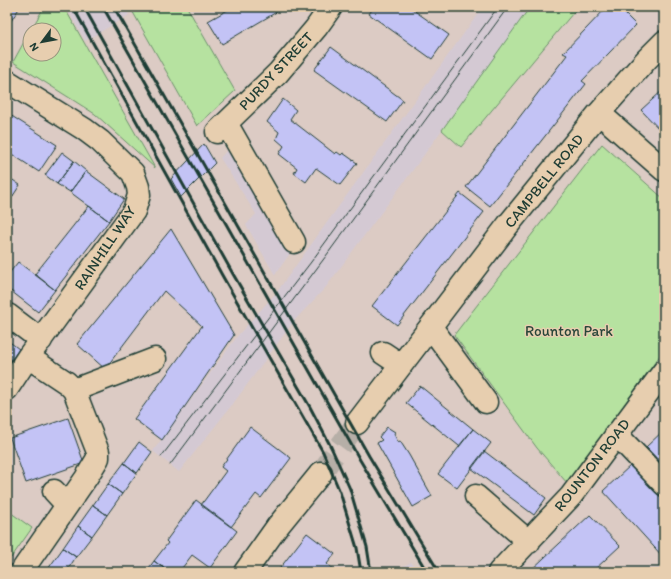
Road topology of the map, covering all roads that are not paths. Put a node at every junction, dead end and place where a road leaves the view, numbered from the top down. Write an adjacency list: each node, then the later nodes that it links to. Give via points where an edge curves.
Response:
1 (331, 7): 6 (street, PURDY STREET, via 278,73 221,128)
2 (664, 42): 4 (street, CAMPBELL ROAD)
3 (7, 81): 9 (street, RAINHILL WAY, via 100,140 133,172 139,195 134,211)
4 (599, 113): 5 (street); 8 (street, CAMPBELL ROAD, via 508,225)
5 (664, 170)
6 (294, 242)
7 (8, 316): 9 (street)
8 (431, 327): 12 (street, CAMPBELL ROAD); 16 (street)
9 (34, 348): 14 (street, RAINHILL WAY); 15 (street)
10 (383, 353): 12 (street)
11 (154, 359): 15 (street)
12 (401, 365): 17 (street, CAMPBELL ROAD)
13 (664, 371): 18 (street, ROUNTON ROAD)
14 (7, 389)
15 (74, 390): 23 (street, via 98,458 86,478 60,498)
16 (486, 402)
17 (358, 423)
18 (616, 434): 20 (street); 22 (street, ROUNTON ROAD, via 575,492)
19 (321, 472): 24 (street)
20 (664, 484)
21 (476, 496): 22 (street)
22 (529, 542): 25 (street, ROUNTON ROAD)
23 (21, 572)
24 (245, 572)
25 (499, 572)

